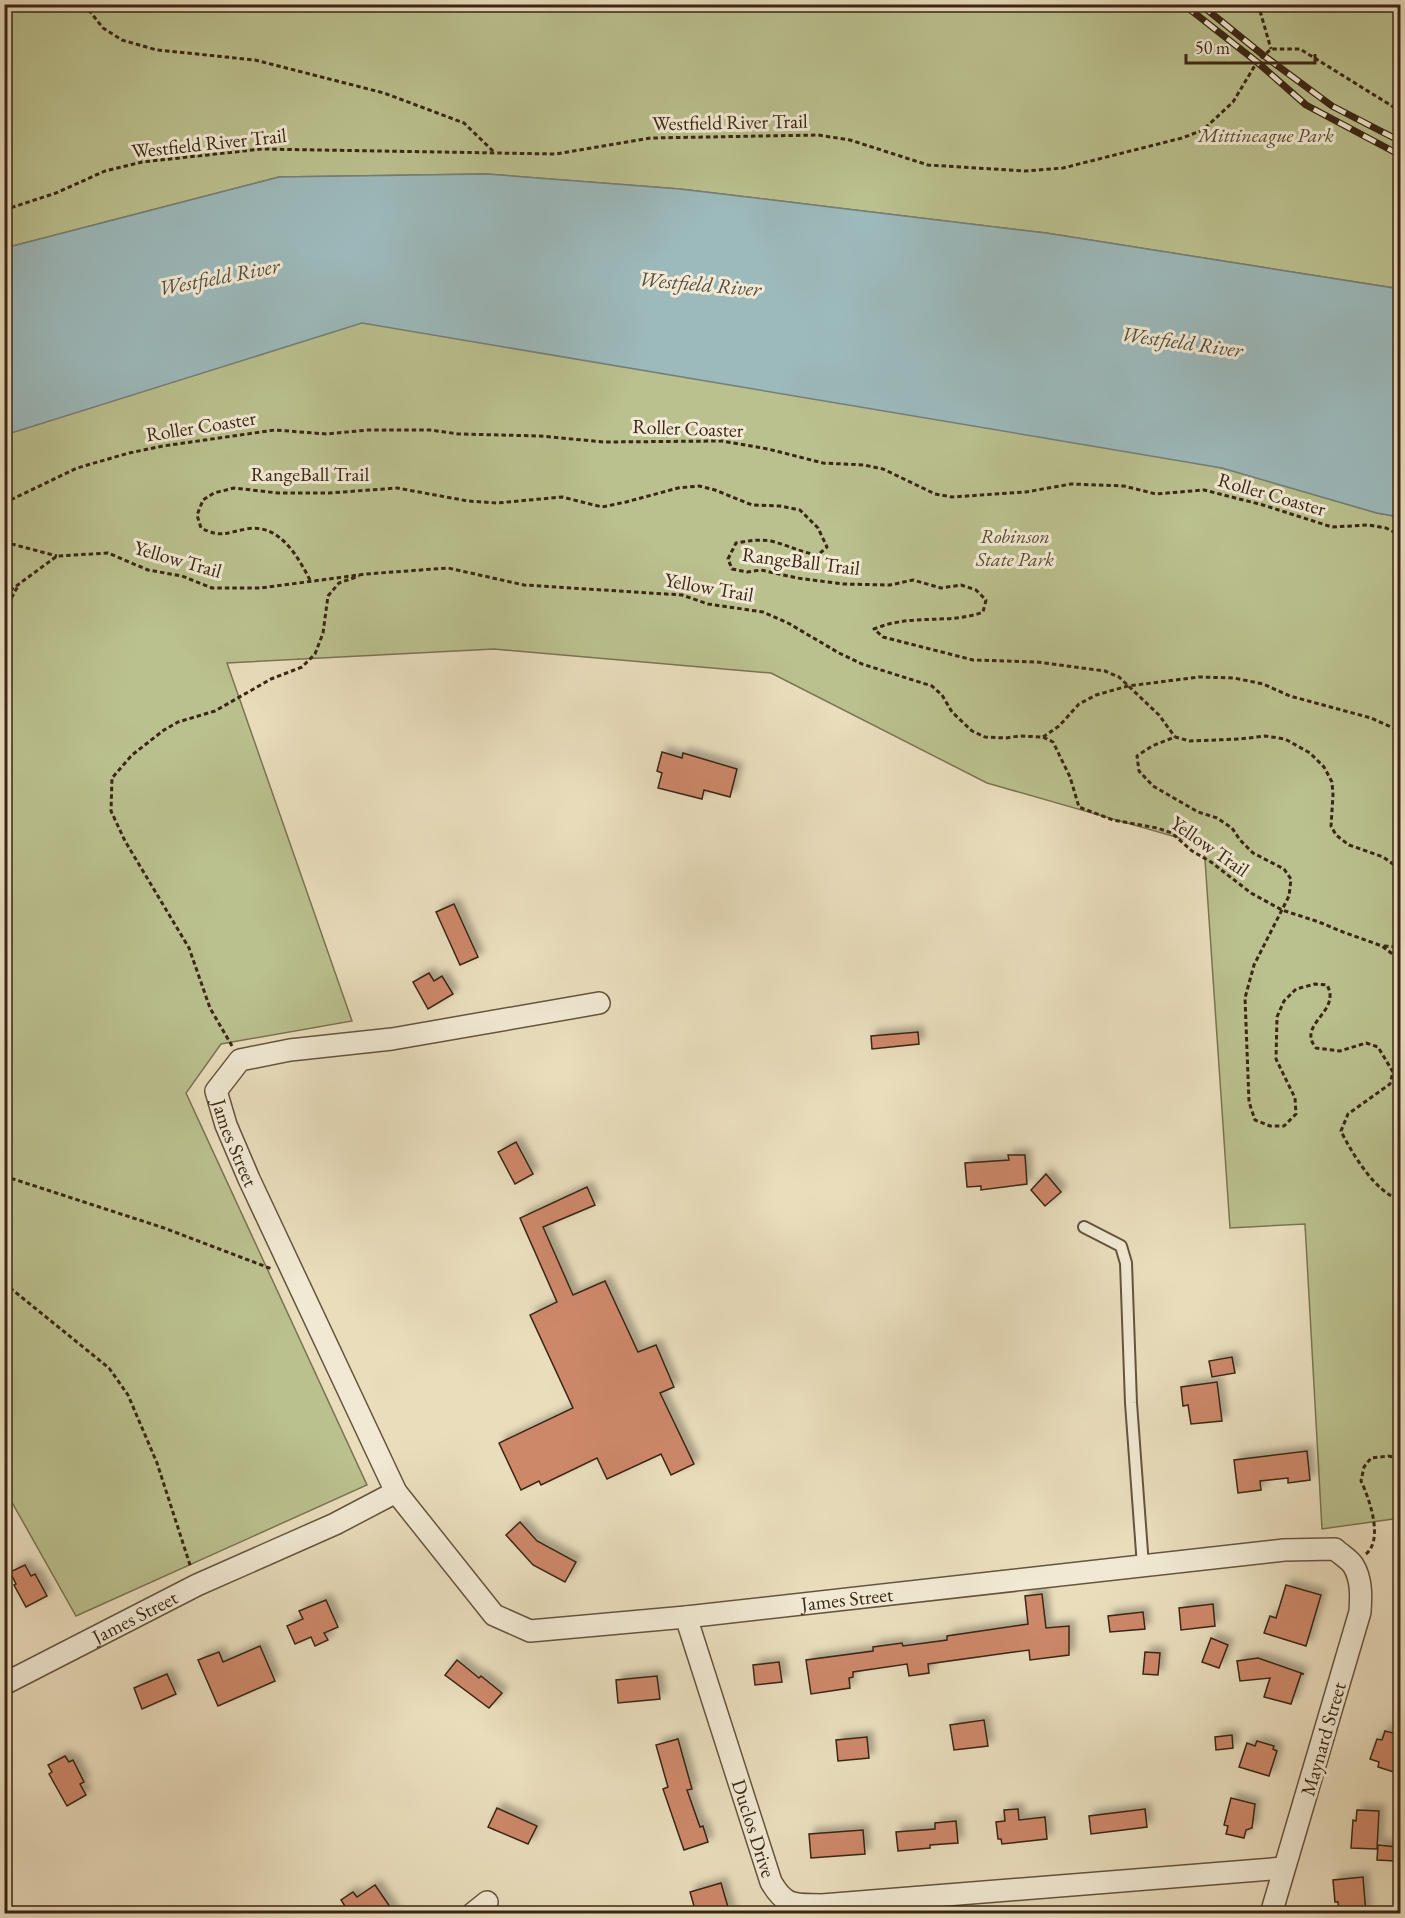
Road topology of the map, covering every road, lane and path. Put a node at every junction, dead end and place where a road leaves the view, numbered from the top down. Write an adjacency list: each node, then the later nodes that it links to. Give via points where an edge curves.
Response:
1 (84, 4): 5 (path, via 103,28 122,40 157,50 255,60 384,93 464,123)
2 (1258, 4): 3 (path)
3 (1271, 49): 4 (path, via 1300,49); 5 (path, Westfield River Trail, via 1257,62 1233,102 1203,130 1063,168 1025,171 928,165 850,140 818,135 651,138 556,154)
4 (1401, 111)
5 (495, 153): 6 (path, Westfield River Trail, via 262,149 142,162 105,171)
6 (4, 210)
7 (4, 503): 8 (path, Roller Coaster, via 77,468 163,446 274,430 327,434 430,430 604,442 722,441 823,463 883,469 935,494 952,497 1026,492 1071,484 1124,486 1156,495 1204,490 1332,527 1368,525)
8 (1401, 535)
9 (4, 542): 10 (path, Yellow Trail)
10 (57, 556): 12 (path, Yellow Trail, via 108,553 148,570 182,576 212,588 261,588); 13 (path)
11 (366, 574): 12 (path, Yellow Trail); 19 (path, Yellow Trail, via 448,568 524,585 682,595 708,604 762,612 862,664 932,686 958,718 985,737); 28 (path, via 339,583 328,596 323,633 315,654 302,667 271,679 215,711 164,730 132,755 112,778 111,811 189,948 210,1008)
12 (310, 580): 16 (path, RangeBall Trail, via 296,553 274,533 247,529 215,535 201,528 197,516 202,500 234,488 319,494 397,488 468,501 562,497 602,507 699,486 752,505 800,510 818,528 827,547 818,555 770,541 736,543 728,559 732,568 843,584 890,585 913,580 941,588 961,585 976,590 986,600 983,612 970,617 905,620 874,629 883,637 973,660 1037,662 1105,671)
13 (19, 585): 14 (path); 15 (path)
14 (4, 595)
15 (4, 610)
16 (1128, 686): 18 (path, via 1199,677 1234,678 1371,718); 19 (path, via 1079,704); 20 (path, RangeBall Trail, via 1159,715)
17 (4, 694): 21 (path, via 10,735)
18 (1401, 731)
19 (1043, 737): 23 (path, Yellow Trail, via 1053,742 1079,807 1113,820 1172,833 1251,893)
20 (1175, 737): 22 (path, via 1190,741 1264,736 1285,739 1300,747 1318,760 1332,782 1331,826 1336,835); 23 (path, via 1137,756 1139,771 1153,786 1232,828 1253,853 1284,869 1290,879 1289,896)
21 (4, 757)
22 (1401, 869)
23 (1282, 910): 24 (path); 30 (path, via 1254,965 1245,998 1247,1083 1255,1120 1284,1126 1296,1114 1295,1098 1276,1059 1277,1017 1284,1001 1296,989 1327,985 1332,993 1330,1004 1316,1023 1310,1036 1312,1043 1316,1048 1340,1051 1365,1043 1378,1047 1393,1072 1390,1084 1348,1114 1341,1131 1372,1179 1384,1191)
24 (1382, 946): 25 (path); 26 (path)
25 (1401, 947)
26 (1401, 964)
27 (599, 1003): 28 (street, via 392,1039 290,1050)
28 (240, 1060): 32 (street, James Street, via 216,1091 226,1125)
29 (4, 1176): 32 (path, via 164,1228)
30 (1401, 1199)
31 (1084, 1227): 37 (lane, via 1121,1246 1126,1263)
32 (295, 1279): 35 (street, James Street)
33 (4, 1283): 38 (path, via 109,1368 128,1395 157,1463)
34 (1401, 1458): 36 (path, via 1371,1458 1364,1467 1361,1481 1370,1500 1374,1536 1371,1550)
35 (396, 1492): 38 (street, James Street, via 335,1524); 39 (street, James Street, via 494,1615 530,1631)
36 (1353, 1564): 37 (street, James Street, via 1335,1550 1284,1550); 41 (street, Maynard Street, via 1359,1581 1360,1612)
37 (1143, 1566): 39 (street, James Street)
38 (197, 1585): 40 (street, James Street)
39 (686, 1617): 41 (street, Duclos Drive, via 771,1882 780,1897 794,1904 822,1905)
40 (4, 1684)
41 (1284, 1868): 42 (street, Maynard Street)
42 (1271, 1914)

